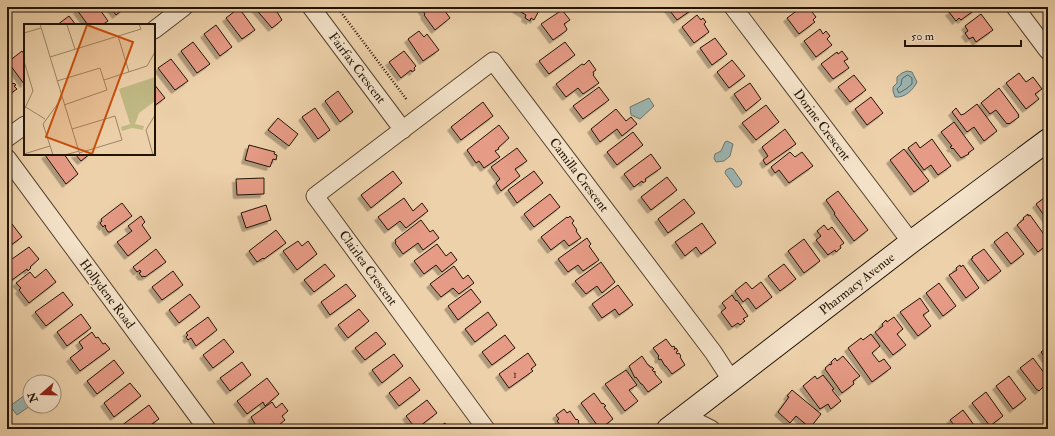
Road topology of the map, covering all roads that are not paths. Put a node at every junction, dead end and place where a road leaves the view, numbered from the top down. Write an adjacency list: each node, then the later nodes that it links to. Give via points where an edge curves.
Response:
1 (184, 7): 5 (street)
2 (311, 7): 8 (street, Fairfax Crescent)
3 (732, 7): 12 (street, Dorine Crescent)
4 (1015, 7): 6 (street)
5 (155, 29)
6 (1048, 51)
7 (24, 126): 9 (street)
8 (403, 130): 13 (street, Camilla Crescent, via 493,61); 16 (street, Clairlea Crescent, via 315,196)
9 (7, 138)
10 (1048, 140): 12 (street, Pharmacy Avenue)
11 (7, 158): 15 (street, Hollydene Road)
12 (911, 242): 13 (street, Pharmacy Avenue)
13 (732, 380): 14 (street, Pharmacy Avenue)
14 (676, 423): 17 (street)
15 (207, 429)
16 (486, 429)
17 (711, 429)

